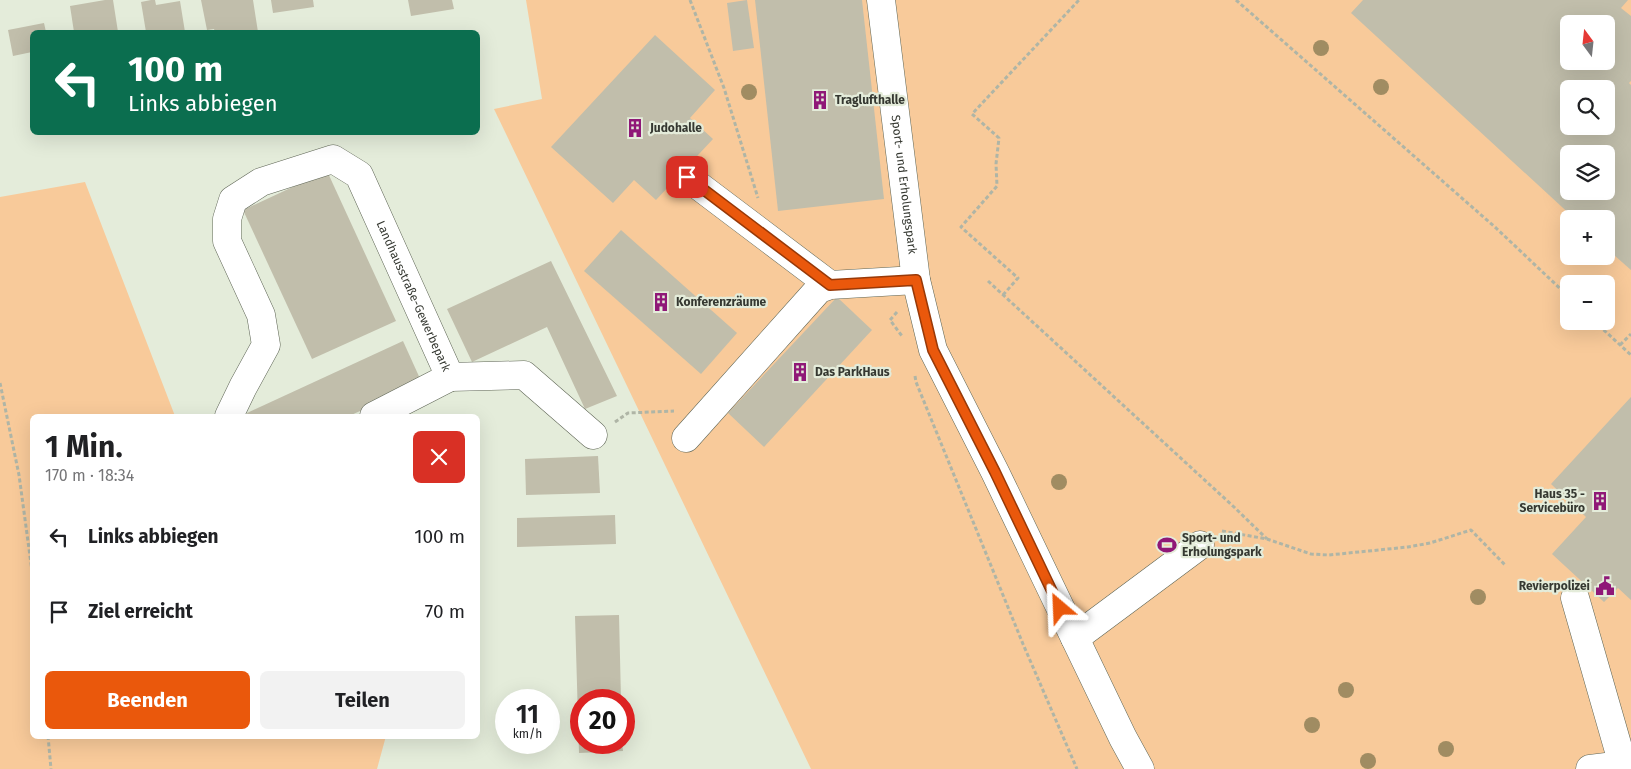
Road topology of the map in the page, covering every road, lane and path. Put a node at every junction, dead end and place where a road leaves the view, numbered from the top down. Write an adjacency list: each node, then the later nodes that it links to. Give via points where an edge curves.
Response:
1 (690, 0): 6 (path, via 724,88)
2 (881, 0): 9 (lane, Sport- und Erholungspark)
3 (1079, 0): 11 (path, via 972,114 999,138 997,186 961,227 1018,278)
4 (1236, 0): 10 (path)
5 (687, 177): 8 (lane)
6 (759, 202)
7 (988, 281): 11 (path)
8 (830, 285): 9 (lane); 22 (lane, via 819,288)
9 (918, 285): 14 (path, via 890,320); 30 (lane, Sport- und Erholungspark, via 933,350)
10 (1560, 289)
11 (1002, 295): 25 (path)
12 (1604, 330): 15 (path)
13 (1631, 334): 15 (path)
14 (907, 342)
15 (1620, 345): 16 (path)
16 (1631, 355)
17 (915, 374): 34 (path, via 1022,644)
18 (450, 377): 20 (lane, Landhausstraße-Gewerbepark, via 358,175 333,159 261,182 233,200 227,219 227,241 261,315 266,345); 21 (lane); 23 (lane, Landhausstraße-Gewerbepark, via 524,375)
19 (0, 383): 27 (path)
20 (231, 414)
21 (378, 414)
22 (707, 414): 23 (path, via 684,411 628,413); 24 (lane)
23 (593, 436)
24 (686, 438)
25 (1266, 539): 26 (path, via 1217,530); 28 (path, via 1311,554 1329,554 1408,547 1471,530)
26 (1200, 545): 30 (lane)
27 (30, 557)
28 (1506, 566)
29 (1575, 598): 32 (lane)
30 (1075, 638): 35 (lane, Sport- und Erholungspark)
31 (48, 739): 33 (path)
32 (1627, 764): 36 (lane)
33 (51, 769)
34 (1076, 769)
35 (1140, 769)
36 (1590, 769)

